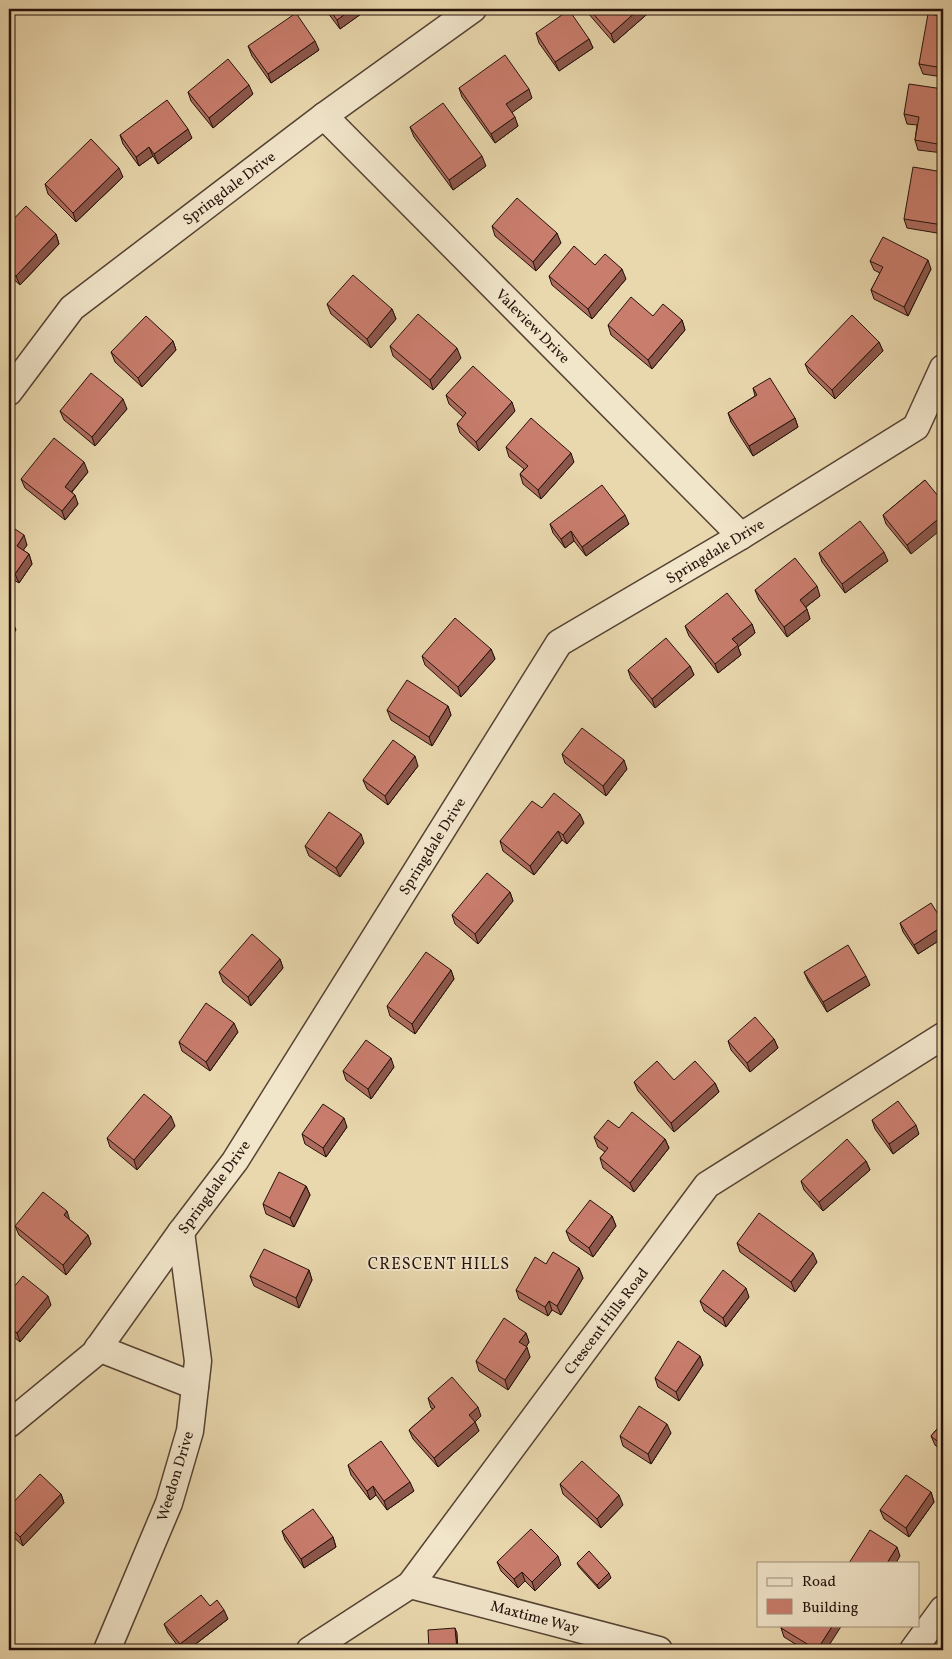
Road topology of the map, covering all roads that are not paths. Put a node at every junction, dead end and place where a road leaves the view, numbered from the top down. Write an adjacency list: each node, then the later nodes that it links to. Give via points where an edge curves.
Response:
1 (474, 9): 2 (street, Springdale Drive)
2 (324, 116): 4 (street, Springdale Drive, via 72,308); 5 (street, Valeview Drive)
3 (943, 368): 5 (street, Springdale Drive, via 916,427)
4 (9, 392)
5 (741, 536): 7 (street, Springdale Drive, via 559,644 235,1162)
6 (943, 1036): 11 (street, Crescent Hills Road, via 707,1185)
7 (181, 1232): 8 (street, Springdale Drive); 9 (street, Weedon Drive, via 198,1362)
8 (98, 1348): 9 (street); 10 (street, Springdale Drive)
9 (195, 1386): 13 (street, Weedon Drive, via 190,1431 169,1503)
10 (9, 1424)
11 (410, 1584): 14 (street, Crescent Hills Road); 15 (street, Maxtime Way)
12 (943, 1609): 16 (street)
13 (107, 1650)
14 (310, 1650)
15 (659, 1650)
16 (913, 1650)

